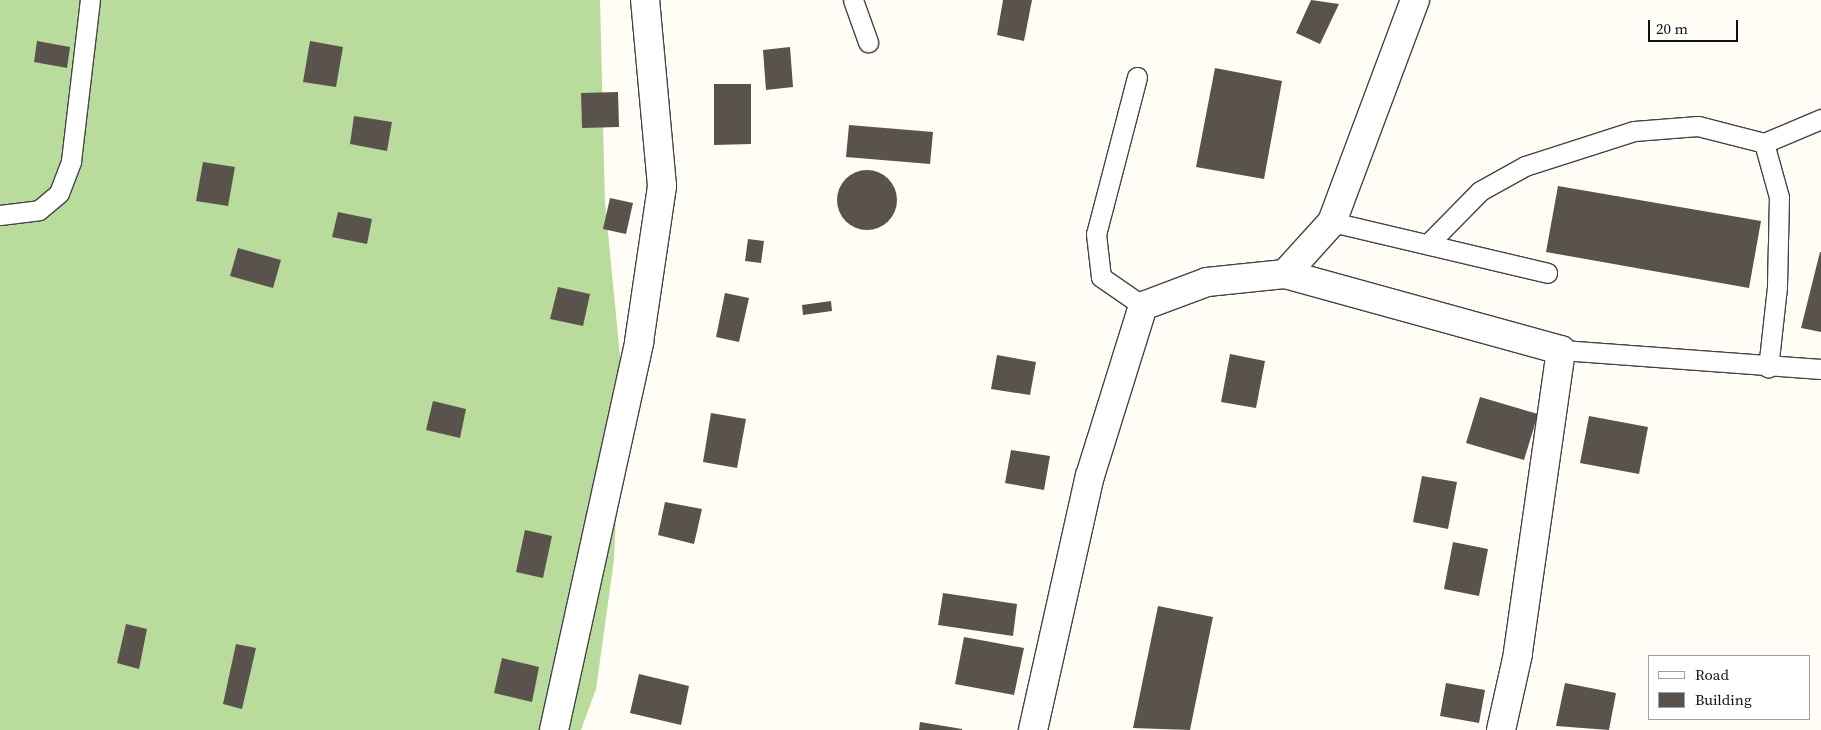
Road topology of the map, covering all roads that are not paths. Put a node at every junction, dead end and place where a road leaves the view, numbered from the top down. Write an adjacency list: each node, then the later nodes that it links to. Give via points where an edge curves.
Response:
1 (90, 0): 9 (lane, via 71,161 59,194 39,210)
2 (645, 0): 18 (street, via 662,186 639,342)
3 (853, 0): 5 (lane)
4 (1415, 0): 10 (street)
5 (868, 42)
6 (1137, 77): 14 (lane, via 1096,234 1101,277)
7 (1821, 119): 8 (lane)
8 (1764, 143): 11 (lane, via 1698,126 1634,131 1525,166 1480,191); 16 (lane, via 1779,197 1777,287)
9 (0, 215)
10 (1332, 222): 11 (lane); 13 (street)
11 (1428, 244): 12 (lane)
12 (1547, 273)
13 (1285, 274): 14 (street, via 1208,282); 15 (street)
14 (1143, 306): 19 (street, via 1090,476)
15 (1561, 350): 16 (lane); 20 (street, via 1518,654)
16 (1768, 368): 17 (lane)
17 (1821, 369)
18 (554, 730)
19 (1033, 730)
20 (1501, 730)

